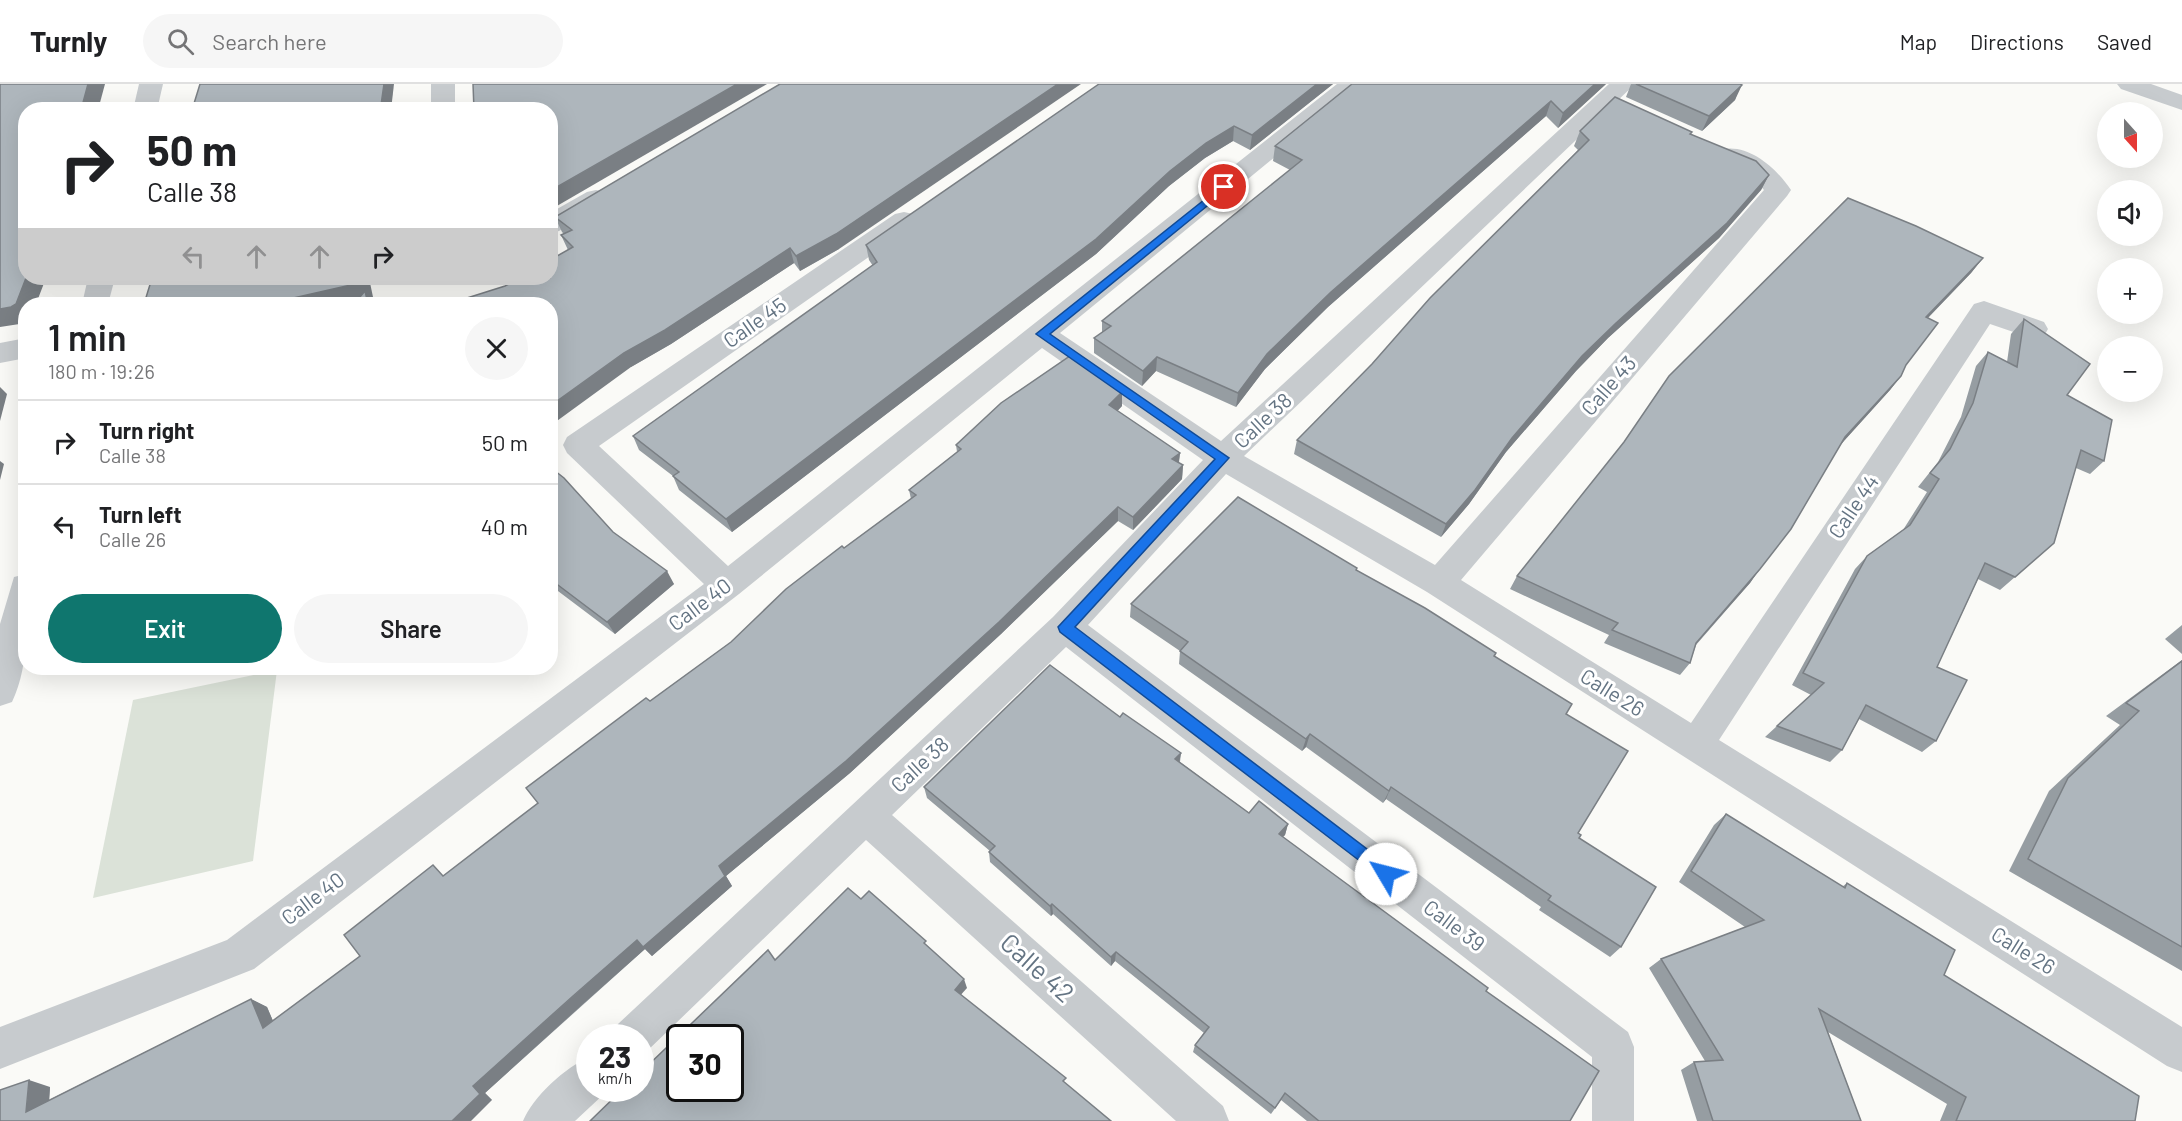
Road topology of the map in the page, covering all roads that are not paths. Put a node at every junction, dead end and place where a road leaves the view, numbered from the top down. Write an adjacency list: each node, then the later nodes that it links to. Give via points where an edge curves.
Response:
1 (151, 84): 6 (street)
2 (443, 84): 7 (street)
3 (1352, 84): 14 (street, Calle 40)
4 (2129, 84): 8 (street)
5 (1620, 98): 17 (street, Calle 38)
6 (147, 102)
7 (443, 102)
8 (2182, 103)
9 (1703, 143): 18 (street, Calle 43, via 1757,167 1778,190)
10 (620, 184): 12 (street)
11 (923, 207): 19 (street, Calle 45, via 578,445)
12 (558, 220)
13 (2034, 329): 23 (street, Calle 44, via 1984,311)
14 (1042, 334): 17 (street, Calle 26); 19 (street, Calle 40)
15 (18, 350): 16 (street)
16 (0, 353)
17 (1223, 458): 18 (street, Calle 26); 21 (street, Calle 38)
18 (1439, 583): 23 (street, Calle 26)
19 (727, 585): 26 (street, Calle 40, via 240,955)
20 (18, 619): 22 (street)
21 (1065, 627): 24 (street, Calle 38); 31 (street, Calle 39, via 1613,1047)
22 (0, 691)
23 (1695, 746): 27 (street, Calle 26)
24 (866, 816): 25 (street, Calle 38); 30 (street, Calle 42)
25 (647, 1024)
26 (0, 1048)
27 (2182, 1050)
28 (576, 1091): 29 (street)
29 (544, 1121)
30 (1208, 1121)
31 (1613, 1121)

